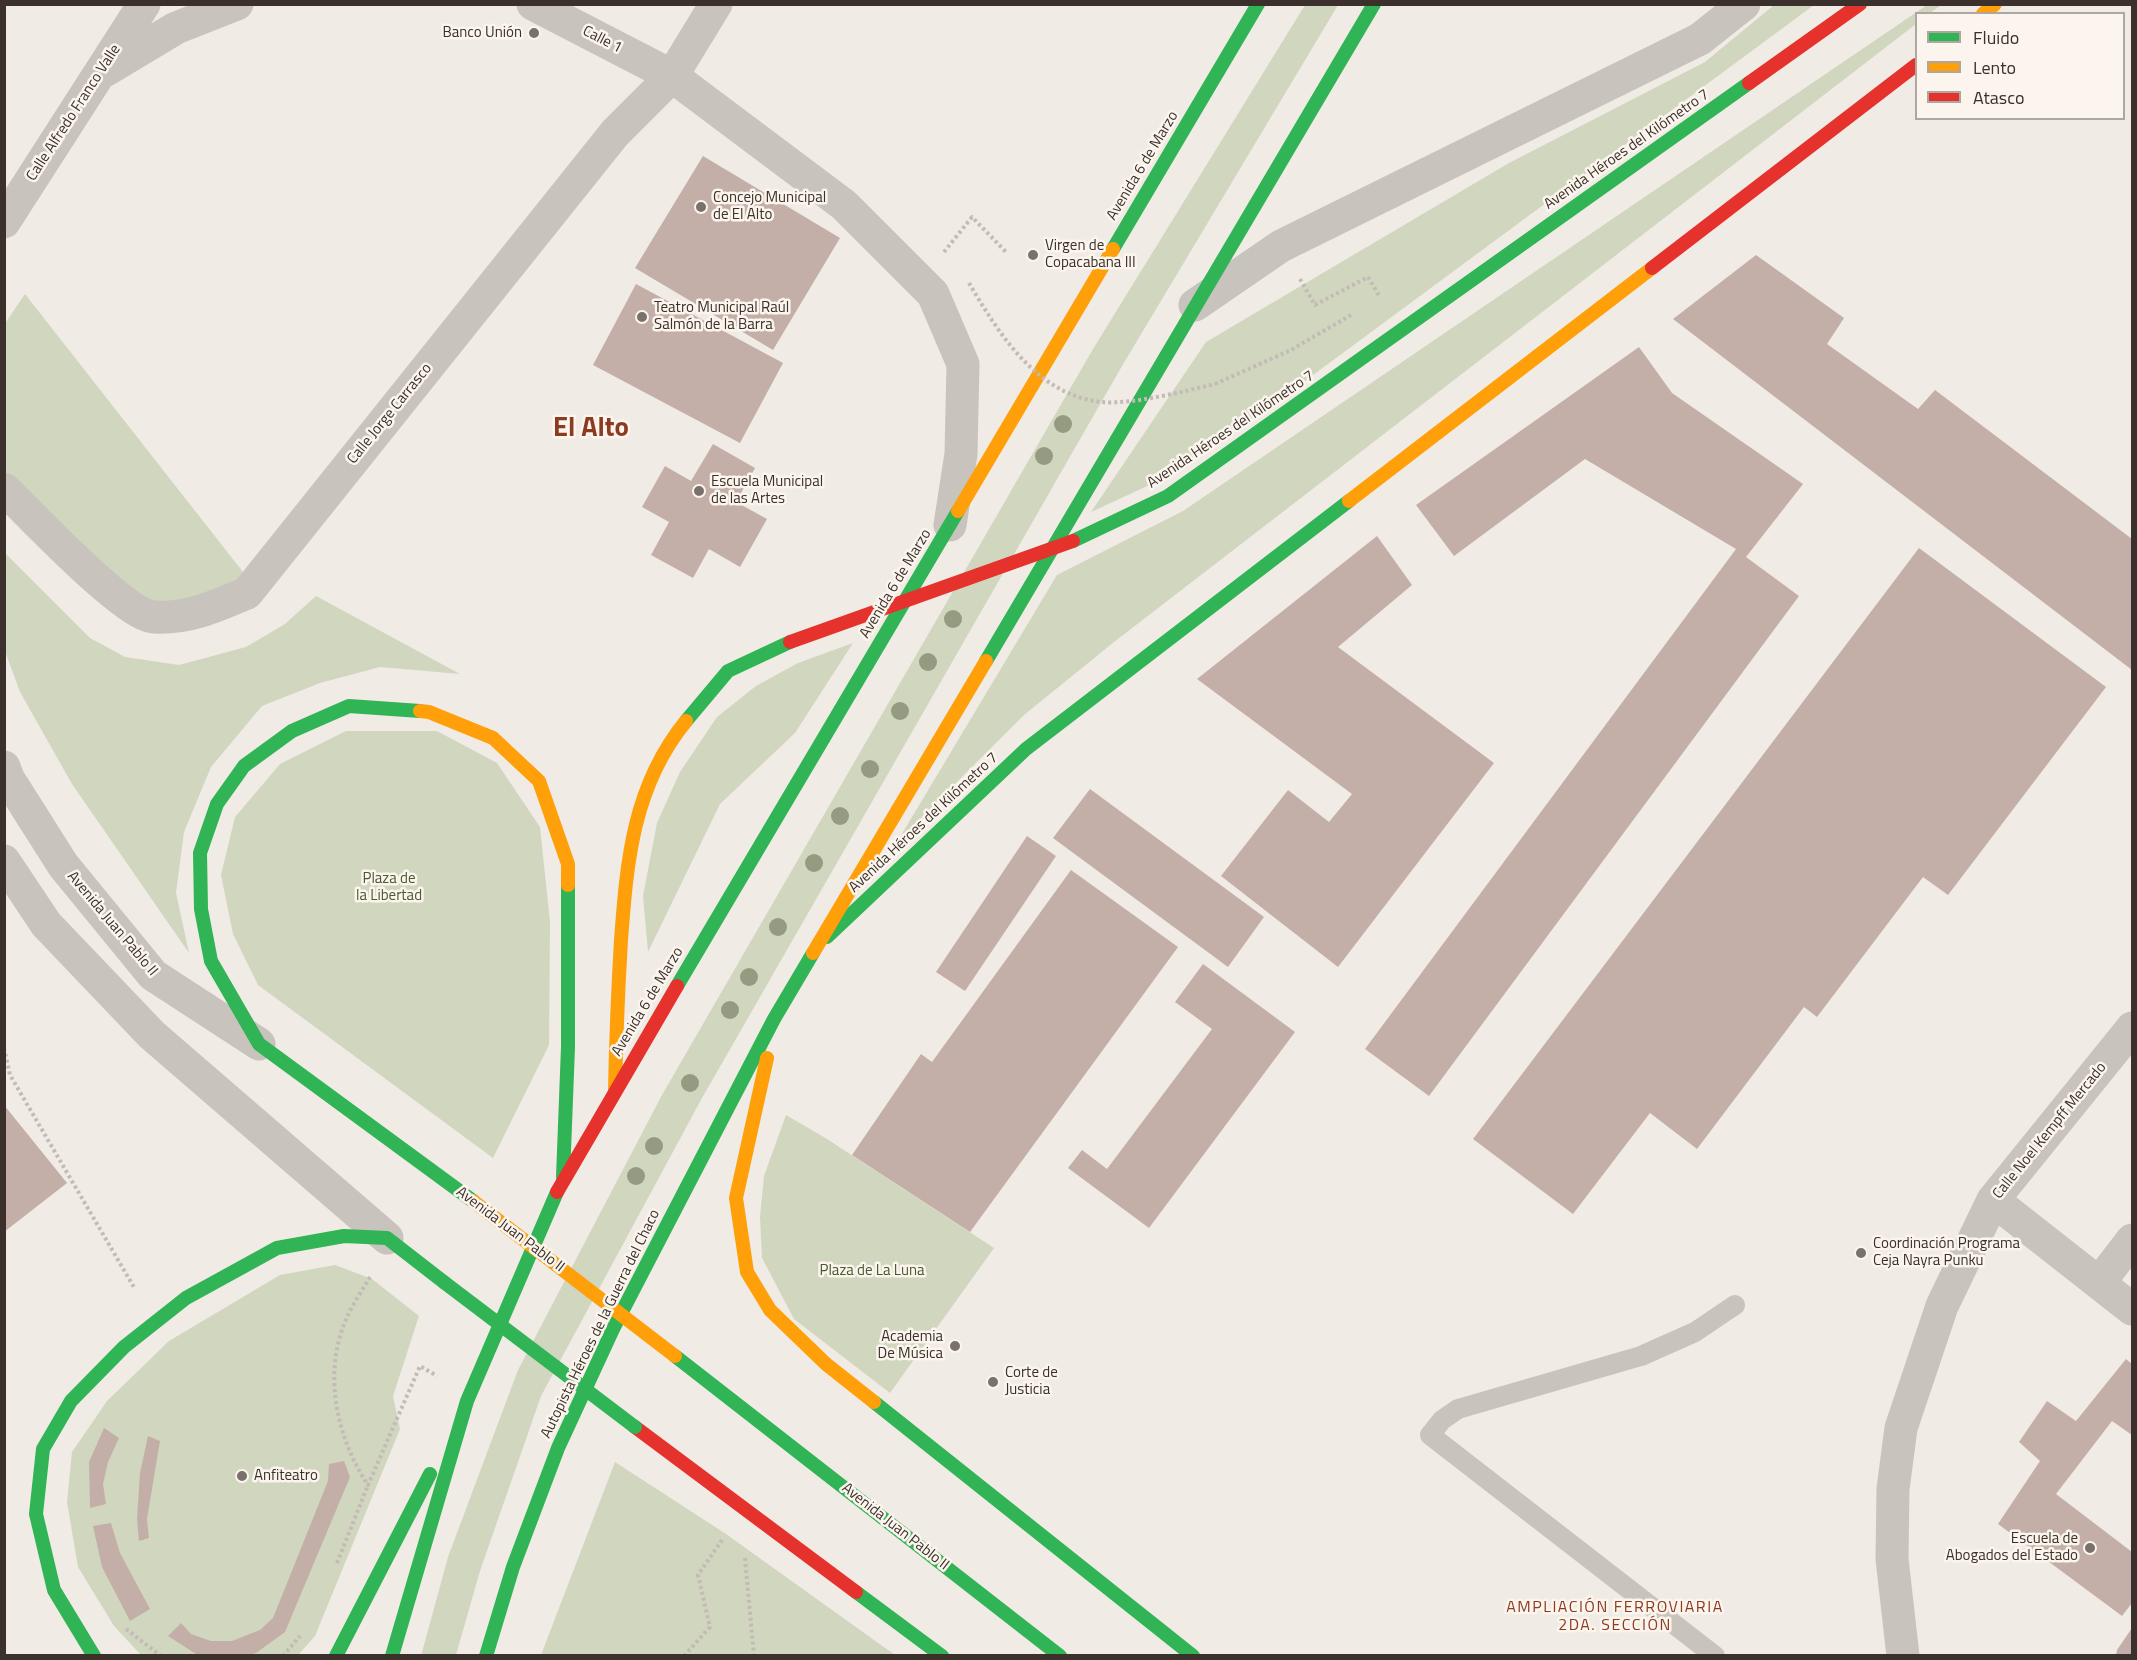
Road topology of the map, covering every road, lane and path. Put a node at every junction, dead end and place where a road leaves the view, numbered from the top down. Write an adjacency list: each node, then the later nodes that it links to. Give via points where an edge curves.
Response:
1 (144, 4): 10 (street, Calle Alfredo Franco Valle)
2 (237, 4): 10 (street, via 176,28)
3 (533, 4): 11 (street, Calle 1)
4 (716, 4): 11 (street, Calle Jorge Carrasco)
5 (1257, 4): 21 (main road, Avenida 6 de Marzo)
6 (1374, 4): 17 (main road)
7 (1744, 4): 17 (street, via 1700,39 1281,246)
8 (1860, 4): 29 (main road, Avenida Héroes del Kilómetro 7, bridge, via 1168,496 1073,541 790,642 728,671 674,736 643,796 627,859)
9 (1915, 67): 24 (main road, Avenida Héroes del Kilómetro 7, via 1026,749)
10 (99, 74): 12 (street, Calle Alfredo Franco Valle)
11 (672, 76): 20 (street, Calle Jorge Carrasco, via 615,133 247,593 201,613 152,617 120,600); 21 (street, Calle 1, via 844,205 933,294 963,364 961,454)
12 (4, 222)
13 (1007, 253): 14 (path, via 972,217)
14 (943, 254)
15 (969, 283): 19 (path, bridge, via 990,318 1037,375 1070,394 1102,402 1163,396 1215,384 1291,350)
16 (1371, 303): 18 (path, via 1381,297 1368,278)
17 (1195, 305): 24 (main road)
18 (1315, 305)
19 (1361, 309)
20 (4, 489)
21 (950, 525): 29 (main road, Avenida 6 de Marzo)
22 (4, 767): 27 (street, Avenida Juan Pablo II, via 63,865 153,975)
23 (4, 861): 32 (street, via 46,924 152,1035)
24 (813, 950): 25 (main road)
25 (776, 1017): 50 (main road, Autopista Héroes de la Guerra del Chaco, via 613,1329 563,1438 513,1567); 55 (main road, via 736,1198 747,1272 770,1310 826,1364)
26 (2133, 1028): 31 (street, Calle Noel Kempff Mercado)
27 (259, 1044): 30 (main road, via 211,961 201,909 200,853 216,804 244,766 292,730 350,706 429,712 493,738 539,782 568,864 568,1047); 54 (main road, Avenida Juan Pablo II, bridge, via 473,1201)
28 (4, 1048): 35 (path, via 10,1075)
29 (615, 1091): 30 (main road, Avenida 6 de Marzo)
30 (562, 1180): 38 (main road)
31 (1993, 1200): 34 (street); 57 (street, Calle Noel Kempff Mercado, via 1941,1306 1901,1428 1893,1490 1892,1559)
32 (387, 1238): 39 (path, via 345,1322 334,1365 335,1401 352,1462); 40 (main road, bridge); 45 (main road, via 344,1236 277,1248 186,1298 124,1347 71,1401 43,1449 36,1514 54,1590)
33 (2133, 1239): 34 (street)
34 (2099, 1283): 37 (street)
35 (140, 1298)
36 (1735, 1305): 56 (lane, via 1695,1332 1641,1356 1458,1409 1430,1435)
37 (2133, 1308)
38 (469, 1396): 39 (path, via 420,1366); 48 (main road); 49 (main road)
39 (368, 1485): 42 (path)
40 (746, 1509): 51 (path, via 698,1575 710,1627); 53 (main road)
41 (744, 1546): 52 (path)
42 (335, 1568)
43 (123, 1626): 46 (path)
44 (306, 1628): 47 (path)
45 (94, 1656)
46 (161, 1656)
47 (283, 1656)
48 (336, 1656)
49 (392, 1656)
50 (486, 1656)
51 (684, 1656)
52 (754, 1656)
53 (942, 1656)
54 (1060, 1656)
55 (1193, 1656)
56 (1715, 1656)
57 (1903, 1656)

